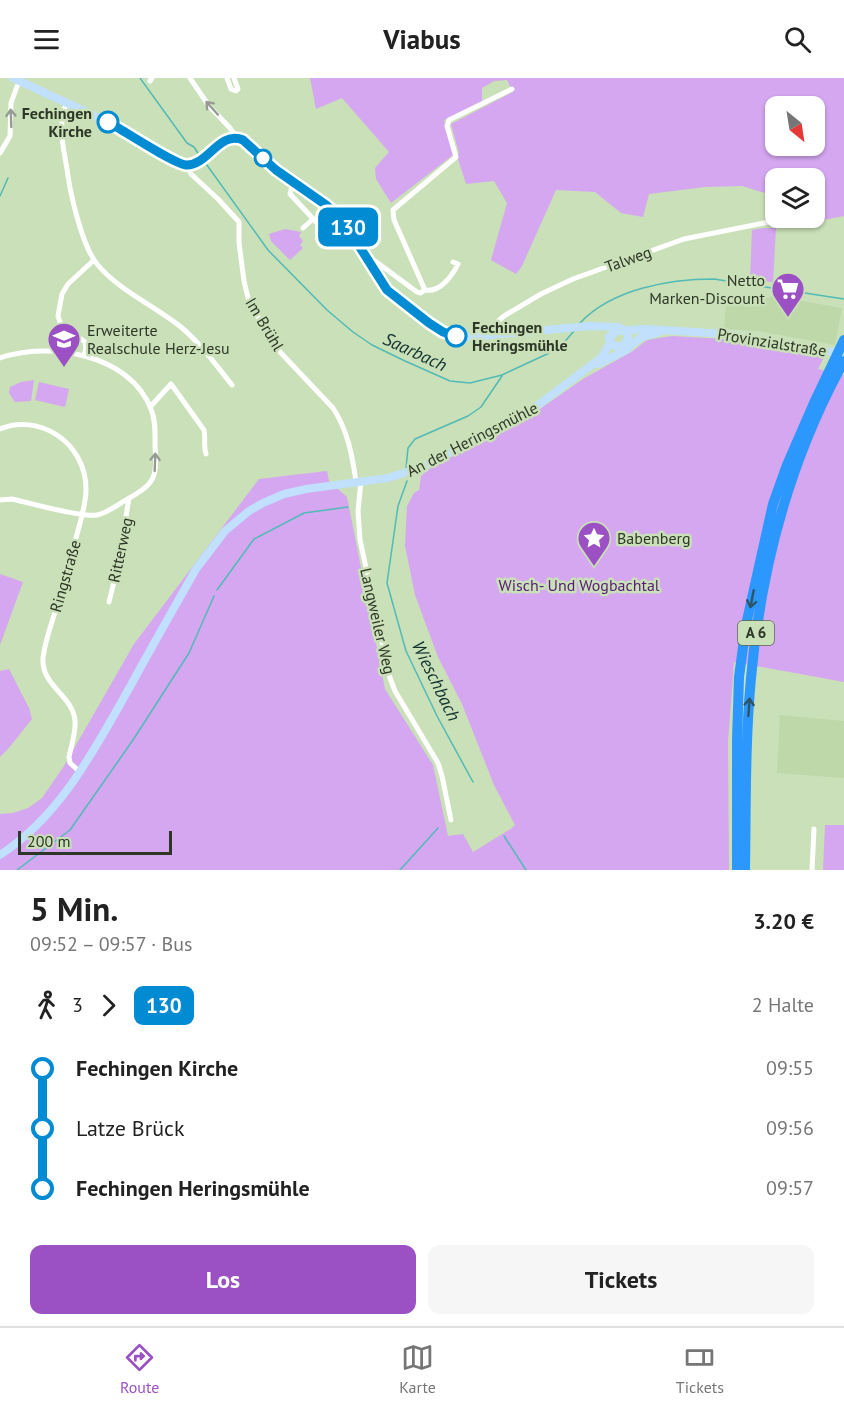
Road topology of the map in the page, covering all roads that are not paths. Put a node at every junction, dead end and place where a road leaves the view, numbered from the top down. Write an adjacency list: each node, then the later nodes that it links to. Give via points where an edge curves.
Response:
1 (190, 78): 7 (street, one-way to 1)
2 (227, 78): 3 (street, via 236,91)
3 (234, 78)
4 (16, 79): 6 (main road, via 33,83); 8 (street, one-way to 4, via 10,136)
5 (512, 89): 16 (street, via 447,122 456,157 393,210)
6 (67, 102): 9 (main road, via 135,136 172,161); 14 (street, via 60,120 69,186)
7 (236, 137): 9 (main road); 10 (main road)
8 (0, 153)
9 (187, 165): 35 (street, Im Brühl, via 191,174 239,222 242,272 249,302 280,352 339,417)
10 (293, 183): 12 (street, via 290,194 315,221); 13 (main road, via 342,219)
11 (765, 223): 21 (street, Talweg, via 684,239 573,279 504,316)
12 (303, 228)
13 (366, 259): 16 (street, via 375,261 417,292); 21 (main road, via 387,290 436,328 454,336)
14 (94, 260): 24 (street, via 68,284 58,316 61,325 85,342); 30 (street, via 107,274 180,326)
15 (453, 262): 16 (street, via 458,264 444,284)
16 (425, 290)
17 (588, 326): 20 (main road, Provinzialstraße, via 618,327); 21 (main road, Provinzialstraße); 22 (main road)
18 (672, 330): 19 (main road, Provinzialstraße); 20 (main road, Provinzialstraße, via 645,328); 23 (main road, Provinzialstraße)
19 (661, 332): 20 (main road, Provinzialstraße); 26 (main road, An der Heringsmühle, via 640,338)
20 (627, 335): 22 (main road, via 624,346); 22 (main road, via 613,332)
21 (484, 336)
22 (612, 342): 26 (main road, An der Heringsmühle); 27 (main road, An der Heringsmühle, via 601,358)
23 (842, 350): 31 (highway, A 6); 31 (highway, A 6)
24 (84, 355): 25 (street, via 31,350); 32 (street, via 130,380)
25 (0, 358)
26 (599, 364): 27 (main road, An der Heringsmühle)
27 (580, 375): 35 (main road, An der Heringsmühle, via 523,415 422,468 388,478)
28 (177, 378): 29 (street)
29 (171, 384): 32 (street); 34 (street, via 204,430)
30 (232, 385)
31 (817, 405): 44 (highway, A 6, one-way to 44, via 787,465 773,504 746,625 739,688); 45 (highway, A 6, one-way to 31, via 747,742 757,627 782,506)
32 (150, 406): 36 (street, one-way to 32, via 155,476 155,426)
33 (0, 429): 38 (street, Ringstraße, via 22,424 38,426 67,442 81,464 86,489)
34 (206, 454)
35 (358, 481): 40 (main road, An der Heringsmühle, via 275,498 249,511 225,531 196,569); 41 (street, Langweiler Weg, via 360,540 390,678 438,763)
36 (129, 498): 38 (street, via 96,515); 39 (street, Ritterweg)
37 (0, 500): 38 (street, via 12,499)
38 (82, 514): 40 (street, Ringstraße, via 46,642 43,666 49,681 73,713 69,757)
39 (109, 602)
40 (80, 772): 43 (main road, An der Heringsmühle, via 45,819)
41 (451, 820)
42 (814, 829): 46 (street)
43 (0, 855)
44 (737, 870)
45 (745, 870)
46 (812, 870)

